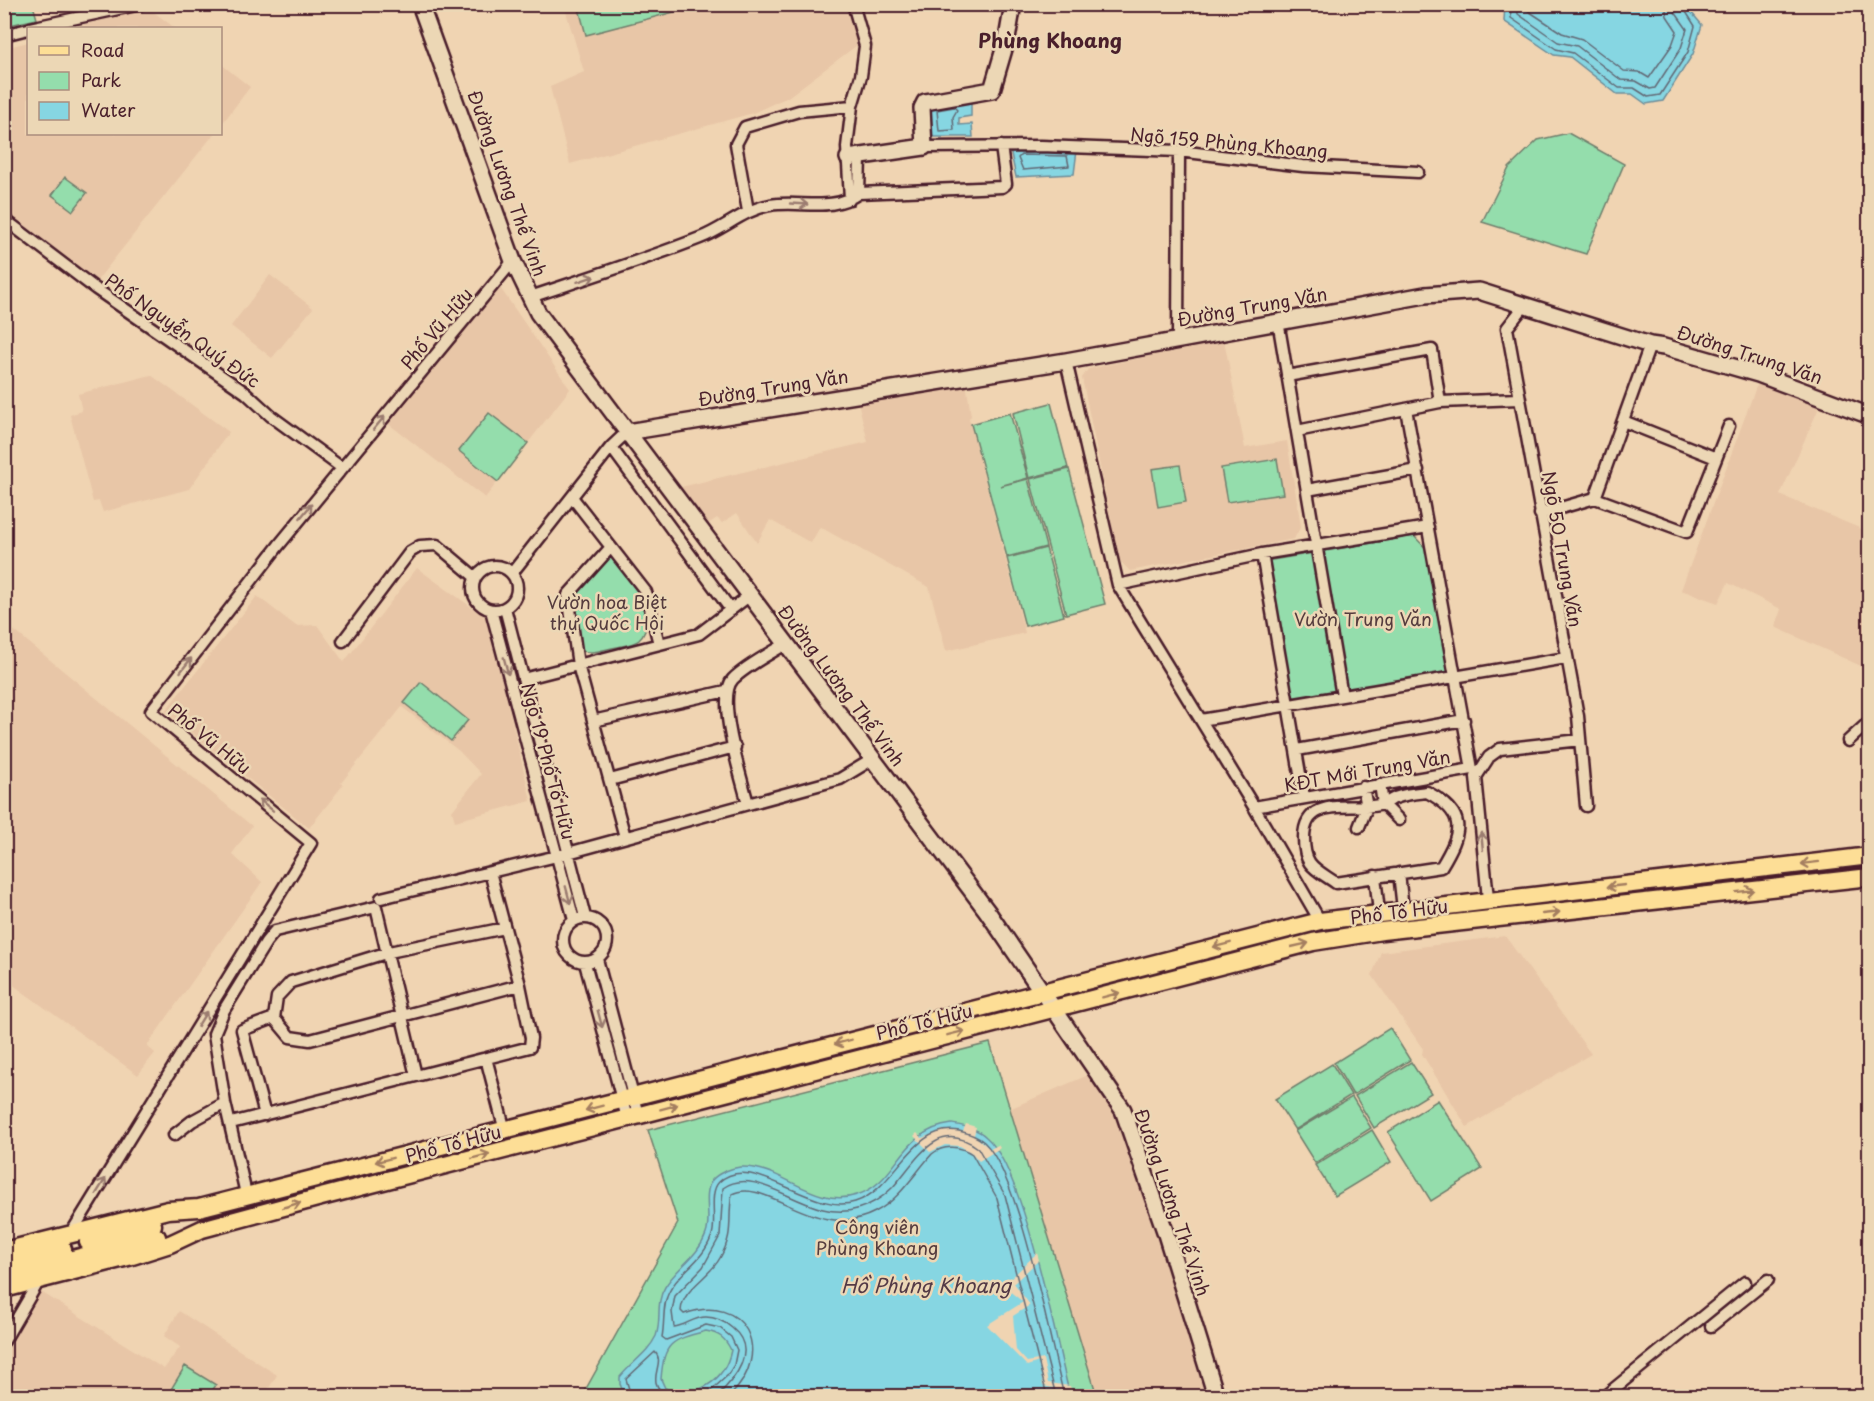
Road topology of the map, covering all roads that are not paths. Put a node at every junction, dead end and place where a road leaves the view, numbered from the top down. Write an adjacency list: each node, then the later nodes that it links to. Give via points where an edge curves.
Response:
1 (141, 4): 5 (street)
2 (420, 4): 17 (street, Đường Lương Thế Vinh)
3 (853, 4): 8 (street, via 865,46)
4 (1012, 4): 10 (street, via 994,86 986,92 926,102 922,108)
5 (38, 27)
6 (27, 29): 7 (street)
7 (4, 35)
8 (852, 106): 12 (street); 15 (street, via 799,111 745,127 736,144)
9 (1001, 146): 10 (street, Ngõ 159 Phùng Khoang); 11 (street, Ngõ 159 Phùng Khoang); 14 (street, via 1006,184 1002,187)
10 (924, 147): 12 (street)
11 (1179, 151): 13 (street, Ngõ 159 Phùng Khoang, via 1303,166); 21 (street)
12 (854, 158): 14 (street)
13 (1418, 172)
14 (855, 196): 15 (street, one-way to 14, via 794,203 827,206)
15 (748, 211): 18 (street, one-way to 15, via 703,237)
16 (4, 219): 35 (street, Phố Nguyễn Quý Đức, via 96,289 246,393)
17 (513, 261): 18 (street, Đường Lương Thế Vinh); 35 (street, Phố Vũ Hữu, one-way to 17)
18 (530, 297): 32 (street, Đường Lương Thế Vinh, via 551,332)
19 (1525, 304): 20 (street, Đường Trung Văn, via 1479,291 1436,294); 22 (street, Đường Trung Văn); 25 (street, Ngõ 50 Trung Văn, via 1507,328)
20 (1278, 321): 21 (street, Đường Trung Văn); 24 (street)
21 (1178, 340): 23 (street, Đường Trung Văn)
22 (1650, 345): 28 (street, Đường Trung Văn, via 1758,374); 29 (street)
23 (1066, 361): 32 (street, Đường Trung Văn); 47 (street)
24 (1287, 376): 26 (street, via 1432,350); 31 (street)
25 (1519, 399): 26 (street); 40 (street, Ngõ 50 Trung Văn)
26 (1440, 402): 27 (street)
27 (1406, 410): 31 (street); 36 (street, KĐT Mới Trung Văn)
28 (1869, 416)
29 (1623, 421): 34 (street); 39 (street)
30 (1729, 426): 34 (street)
31 (1297, 431): 37 (street)
32 (627, 432): 33 (street); 48 (street, Đường Lương Thế Vinh)
33 (611, 447): 38 (street); 51 (street)
34 (1716, 458): 39 (street, via 1687,532)
35 (342, 468): 117 (street, Phố Vũ Hữu, one-way to 35, via 310,843 151,711)
36 (1418, 470): 37 (street); 41 (street, KĐT Mới Trung Văn)
37 (1307, 490): 43 (street)
38 (572, 497): 42 (street); 45 (street)
39 (1595, 498): 40 (street)
40 (1540, 514): 55 (street, Ngõ 50 Trung Văn)
41 (1428, 528): 43 (street); 57 (street, KĐT Mới Trung Văn)
42 (611, 547): 54 (street, via 646,592); 56 (street, via 568,595)
43 (1316, 547): 44 (street); 60 (street)
44 (1262, 554): 47 (street); 61 (street)
45 (512, 573): 46 (street, via 488,566); 49 (street, via 517,583 516,595)
46 (476, 577): 50 (street, via 473,593 477,601); 52 (street, via 437,545 420,546 410,552)
47 (1118, 585): 62 (street)
48 (750, 595): 51 (street); 53 (street, Đường Lương Thế Vinh)
49 (505, 608): 50 (street); 58 (street, Ngõ 19 Phố Tố Hữu)
50 (491, 610): 83 (street, Ngõ 19 Phố Tố Hữu, one-way to 83)
51 (731, 610): 54 (street, via 699,634)
52 (343, 641)
53 (787, 643): 59 (street, via 733,679); 70 (street, Đường Lương Thế Vinh)
54 (659, 644): 56 (street)
55 (1566, 658): 57 (street); 66 (street, Ngõ 50 Trung Văn)
56 (578, 665): 58 (street); 65 (street)
57 (1455, 676): 60 (street); 63 (street, KĐT Mới Trung Văn)
58 (523, 679): 83 (street, Ngõ 19 Phố Tố Hữu)
59 (726, 691): 65 (street); 68 (street, via 726,711)
60 (1342, 696): 61 (street)
61 (1289, 705): 62 (street); 69 (street)
62 (1201, 720): 78 (street)
63 (1464, 720): 69 (street, KĐT Mới Trung Văn); 72 (street, KĐT Mới Trung Văn, via 1472,770)
64 (1869, 720): 67 (street)
65 (593, 721): 71 (street)
66 (1580, 740): 77 (street, Ngõ 50 Trung Văn); 90 (street, one-way to 66, via 1476,777 1481,766 1500,749)
67 (1848, 741)
68 (735, 747): 71 (street); 75 (street)
69 (1297, 750): 74 (street)
70 (873, 759): 75 (street, via 840,779); 101 (street, Đường Lương Thế Vinh)
71 (610, 780): 82 (street)
72 (1380, 784): 73 (street, KĐT Mới Trung Văn); 76 (street)
73 (1363, 787): 74 (street, KĐT Mới Trung Văn); 79 (street)
74 (1304, 797): 78 (street, KĐT Mới Trung Văn)
75 (748, 804): 82 (street)
76 (1383, 804): 79 (street); 80 (street); 86 (street, via 1397,797 1428,792 1444,801 1458,823 1458,839 1441,867)
77 (1586, 806)
78 (1254, 807): 95 (street)
79 (1367, 807): 81 (street); 87 (street, via 1348,804 1319,810 1304,833 1304,851 1308,864 1336,883)
80 (1399, 820)
81 (1359, 826)
82 (626, 837): 83 (street)
83 (563, 854): 85 (street); 93 (street, Ngõ 19 Phố Tố Hữu)
84 (1869, 858): 90 (main road, Phố Tố Hữu, one-way to 90)
85 (490, 872): 89 (street); 96 (street)
86 (1399, 873): 87 (street); 91 (street)
87 (1375, 876): 92 (street)
88 (1869, 877): 94 (main road, Phố Tố Hữu, one-way to 88)
89 (381, 898)
90 (1490, 899): 91 (main road, Phố Tố Hữu); 94 (main road)
91 (1403, 909): 92 (main road, Phố Tố Hữu)
92 (1379, 912): 95 (main road, Phố Tố Hữu)
93 (580, 919): 98 (street, via 599,922 607,934 607,948); 99 (street, via 564,934 564,946 570,957)
94 (1493, 919): 102 (main road, Phố Tố Hữu, one-way to 94, via 1313,942)
95 (1320, 921): 101 (main road, Phố Tố Hữu, one-way to 101)
96 (505, 928): 97 (street); 100 (street)
97 (389, 952): 103 (street, via 291,982 277,997); 104 (street); 108 (street, via 376,907 275,931 217,1023 214,1043)
98 (597, 959): 99 (street); 107 (street)
99 (585, 963): 107 (street, one-way to 107)
100 (520, 985): 104 (street); 105 (street, via 530,1047)
101 (1042, 990): 102 (street, Đường Lương Thế Vinh); 107 (main road, Phố Tố Hữu, one-way to 107)
102 (1055, 1009): 110 (main road, Phố Tố Hữu, one-way to 102); 127 (street, Đường Lương Thế Vinh, via 1123,1110 1131,1129)
103 (274, 1018): 104 (street, via 290,1036 310,1040); 109 (street, via 242,1030)
104 (402, 1018): 106 (street)
105 (486, 1059): 106 (street); 112 (street)
106 (416, 1076): 109 (street)
107 (628, 1099): 110 (street); 112 (main road, Phố Tố Hữu, one-way to 112)
108 (225, 1102): 111 (street); 113 (street)
109 (264, 1115): 111 (street)
110 (633, 1116): 116 (main road, Phố Tố Hữu, one-way to 110)
111 (231, 1123): 114 (street)
112 (505, 1131): 114 (main road, Phố Tố Hữu, one-way to 114)
113 (174, 1135)
114 (246, 1194): 115 (main road, Phố Tố Hữu)
115 (199, 1208): 117 (main road, Phố Tố Hữu, via 168,1210); 119 (main road, via 172,1220)
116 (202, 1229): 120 (main road, via 175,1232); 121 (main road, Phố Tố Hữu, via 132,1256)
117 (70, 1236): 118 (main road, Phố Tố Hữu)
118 (4, 1251)
119 (4, 1264)
120 (4, 1277)
121 (40, 1279): 124 (main road, Phố Tố Hữu); 126 (street)
122 (1768, 1280): 125 (street)
123 (1745, 1282): 128 (street)
124 (4, 1289)
125 (1711, 1326)
126 (4, 1341)
127 (1216, 1396)
128 (1605, 1396)

